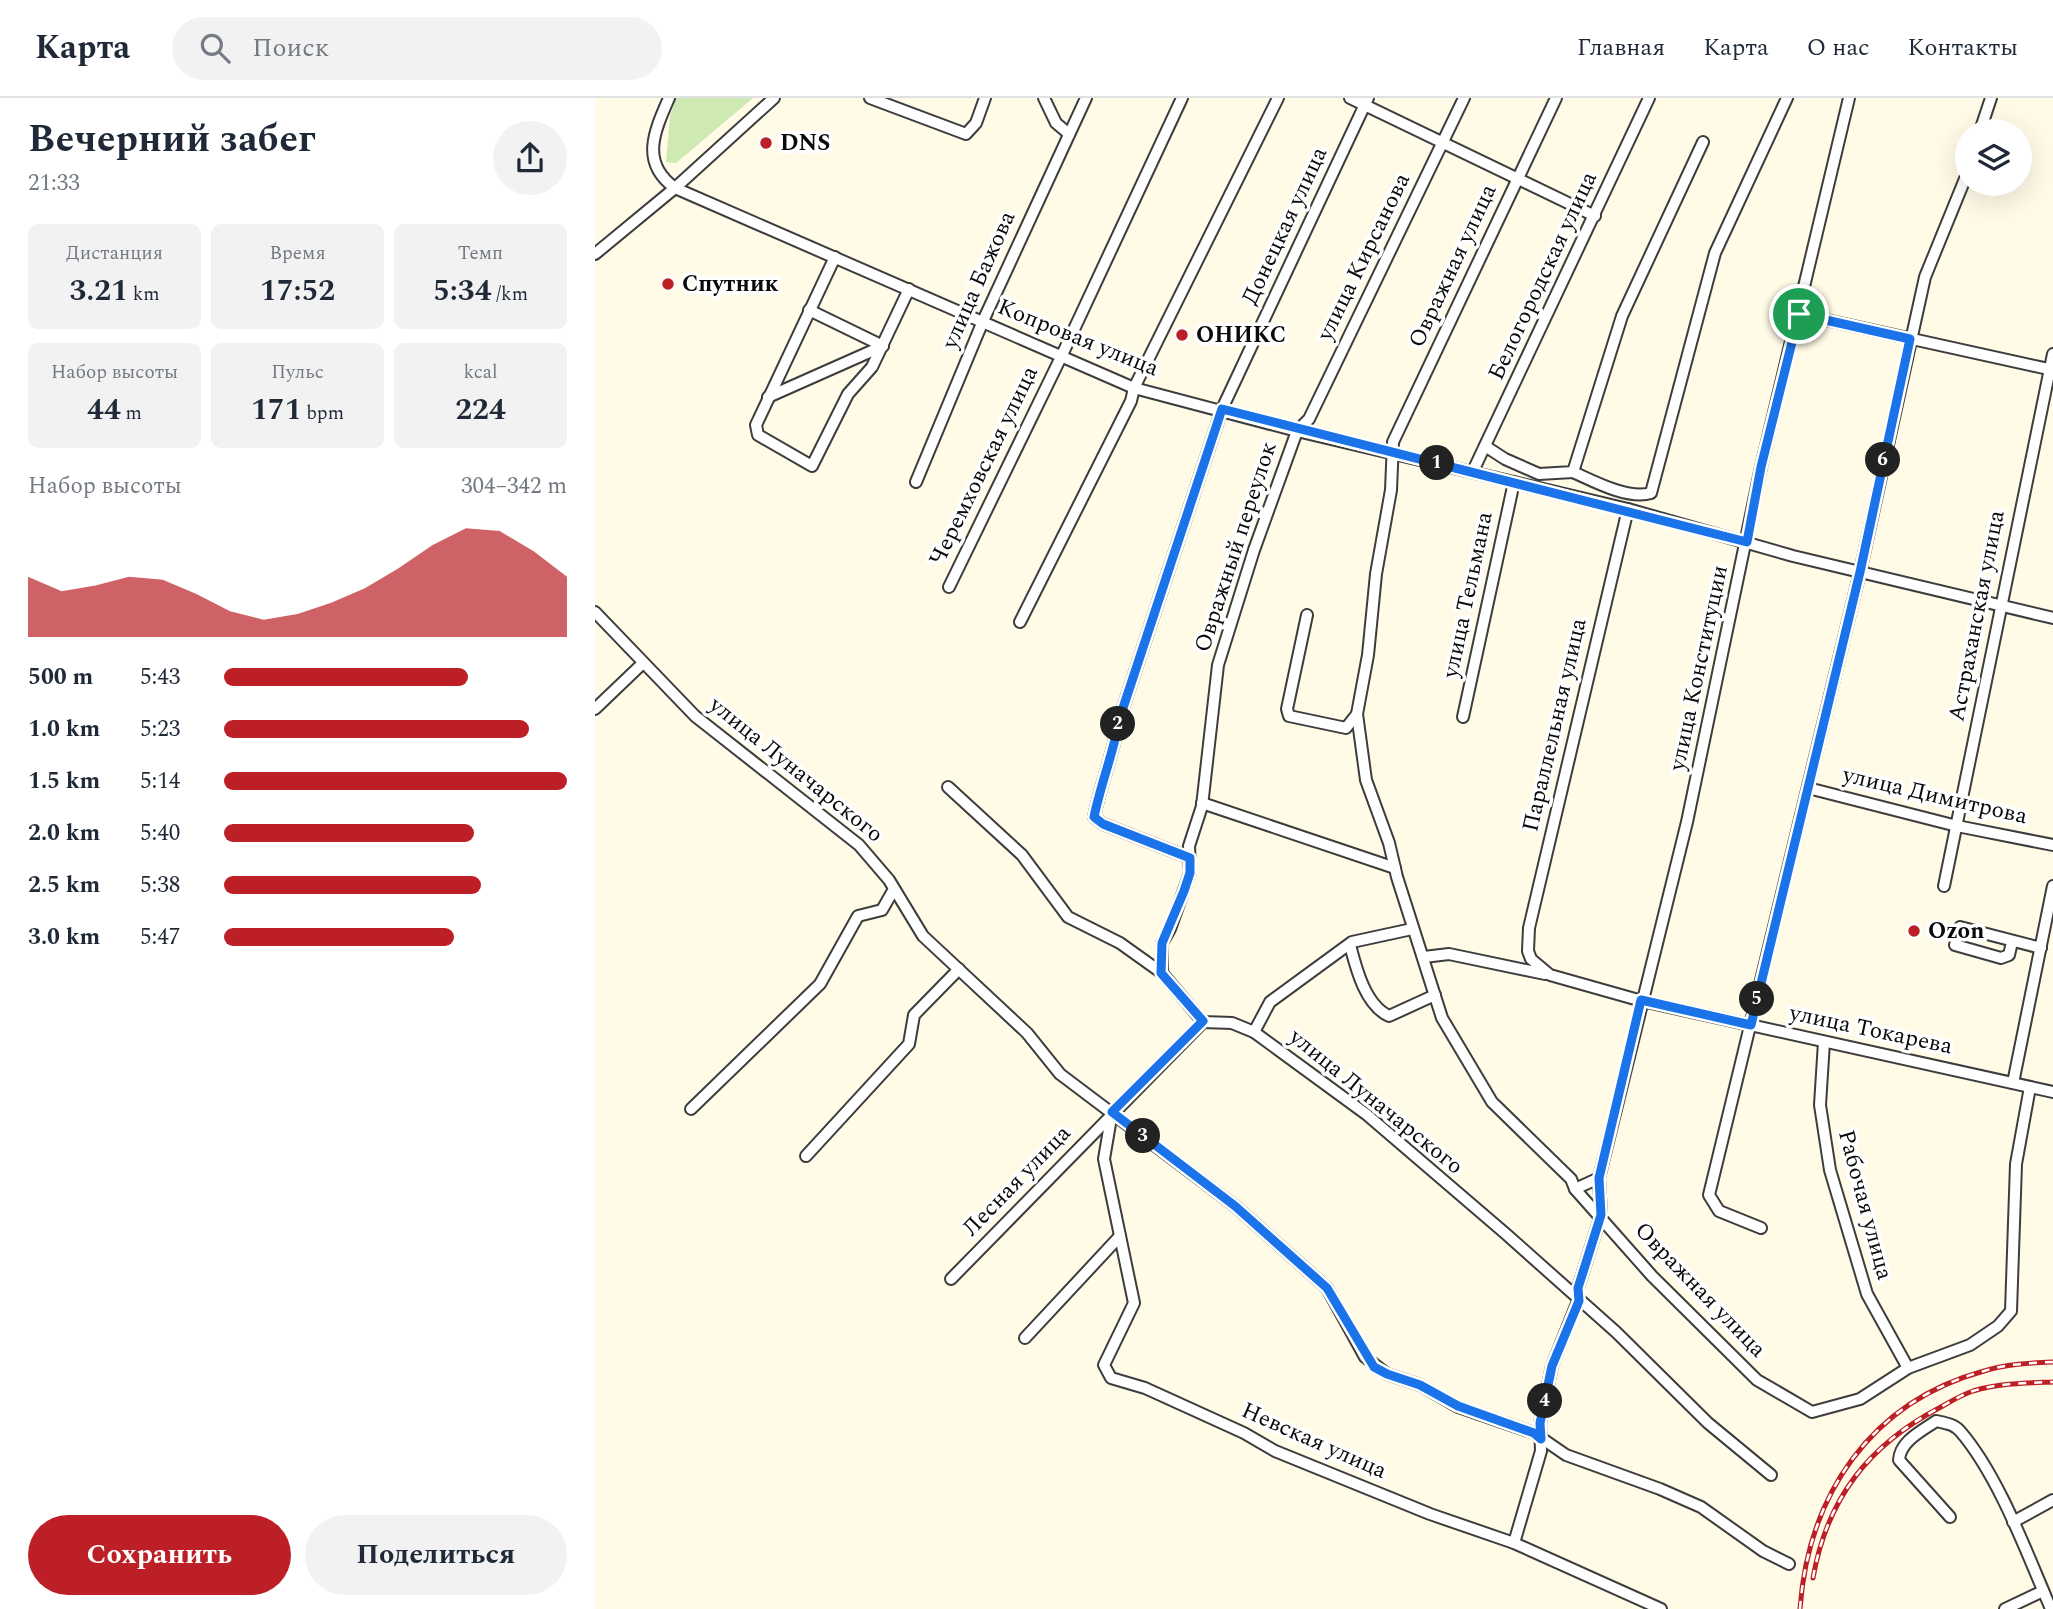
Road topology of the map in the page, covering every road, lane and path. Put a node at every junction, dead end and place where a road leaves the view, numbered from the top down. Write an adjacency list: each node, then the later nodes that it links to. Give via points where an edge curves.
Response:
1 (669, 98): 22 (street, via 656,127 653,160 661,178)
2 (774, 98): 22 (street)
3 (870, 98): 4 (street, via 966,134 976,123)
4 (985, 98)
5 (1044, 98): 18 (street, via 1056,123)
6 (1086, 98): 18 (street, улица Бажова)
7 (1182, 98): 34 (street, Черемховская улица)
8 (1278, 98): 36 (street)
9 (1350, 98): 16 (street)
10 (1464, 98): 19 (street, улица Кирсанова)
11 (1556, 98): 21 (street, Овражная улица)
12 (1649, 98): 24 (street, Белогородская улица)
13 (1787, 98): 43 (street, via 1715,253 1651,493 1634,494)
14 (1849, 98): 29 (street, улица Конституции)
15 (1991, 98): 17 (street)
16 (1366, 101): 19 (street); 38 (street, Донецкая улица)
17 (1984, 119)
18 (1069, 134): 30 (street, улица Бажова)
19 (1442, 142): 21 (street); 39 (street, улица Кирсанова, via 1309,419)
20 (1703, 142): 43 (street, via 1622,316)
21 (1518, 179): 24 (street); 41 (street, Овражная улица)
22 (675, 188): 25 (street); 26 (street, Копровая улица)
23 (1958, 196): 31 (street, via 1925,277)
24 (1595, 216): 40 (street, Белогородская улица)
25 (595, 254)
26 (835, 257): 27 (street, Копровая улица); 28 (street)
27 (909, 289): 30 (street, Копровая улица); 32 (street)
28 (809, 310): 32 (street); 37 (street)
29 (1799, 314): 31 (street); 47 (street, улица Конституции)
30 (983, 321): 34 (street, Копровая улица); 45 (street, улица Бажова)
31 (1910, 339): 35 (street); 48 (street)
32 (883, 346): 37 (street); 37 (street, via 848,394 812,466 758,435 756,425)
33 (2053, 354): 35 (street, Астраханская улица)
34 (1062, 355): 36 (street, Копровая улица); 49 (street, Черемховская улица)
35 (2051, 370): 50 (street, Астраханская улица)
36 (1134, 388): 38 (street, Копровая улица); 54 (street)
37 (768, 397)
38 (1222, 409): 39 (street, Копровая улица); 64 (street, Донецкая улица, via 1120,717 1094,817)
39 (1297, 430): 41 (street, Копровая улица); 61 (street, Овражный переулок, via 1217,666)
40 (1485, 446): 42 (street, Белогородская улица); 43 (street, via 1539,474)
41 (1390, 453): 42 (street, Копровая улица); 57 (street, Овражная улица, via 1391,490)
42 (1473, 471): 44 (street, Копровая улица)
43 (1573, 472)
44 (1514, 481): 46 (street, Копровая улица); 58 (street, улица Тельмана)
45 (916, 482)
46 (1627, 509): 47 (street, Копровая улица); 76 (street, Параллельная улица, via 1529,928 1531,959)
47 (1747, 542): 48 (street, Копровая улица); 78 (street, улица Конституции, via 1687,822)
48 (1860, 572): 50 (street, Копровая улица); 60 (street)
49 (949, 587)
50 (2000, 606): 53 (street, Копровая улица); 62 (street, Астраханская улица)
51 (595, 612): 55 (street, улица Луначарского)
52 (1307, 615): 57 (street, via 1289,716 1346,728)
53 (2053, 618)
54 (1020, 622)
55 (642, 664): 56 (street); 68 (street, улица Луначарского, via 695,716 859,845)
56 (595, 709)
57 (1357, 714): 65 (street, Овражная улица, via 1366,780)
58 (1463, 717)
59 (949, 787): 75 (street, via 1022,855 1068,917 1120,943)
60 (1808, 788): 62 (street, улица Димитрова); 80 (street)
61 (1202, 804): 64 (street, Овражный переулок, via 1189,846); 65 (street)
62 (1957, 826): 63 (street, улица Димитрова); 66 (street, Астраханская улица)
63 (2053, 845)
64 (1190, 858): 75 (street, Овражный переулок, via 1190,873 1162,943)
65 (1395, 868): 69 (street, Овражная улица)
66 (1944, 886)
67 (2053, 886): 72 (street)
68 (894, 888): 74 (street, улица Луначарского, via 923,936); 86 (street, via 882,910 858,916 820,984)
69 (1412, 929): 71 (street); 73 (street, Овражная улица)
70 (2012, 942): 70 (street, via 1959,927 1955,945 2001,958 2010,955); 72 (street)
71 (1350, 945): 77 (street, via 1359,976 1380,1012 1389,1016); 81 (street, via 1270,1002)
72 (2041, 948): 83 (street)
73 (1424, 957): 76 (street, улица Токарева, via 1480,958); 77 (street, Овражная улица)
74 (960, 969): 87 (street, улица Луначарского, via 1027,1034 1060,1074); 88 (street, via 914,1014 909,1044)
75 (1161, 973): 79 (street)
76 (1550, 975): 78 (street, улица Токарева)
77 (1435, 995): 90 (street, Овражная улица, via 1448,1030 1492,1102 1571,1179)
78 (1641, 1000): 80 (street, улица Токарева); 89 (street, улица Конституции)
79 (1203, 1021): 81 (street, улица Луначарского, via 1232,1023); 87 (street, Лесная улица)
80 (1751, 1025): 82 (street, улица Токарева); 92 (street, via 1709,1195 1719,1211)
81 (1254, 1032): 95 (street, улица Луначарского, via 1366,1114)
82 (1823, 1042): 83 (street, улица Токарева); 97 (street, Рабочая улица, via 1820,1105 1830,1170 1867,1294)
83 (2013, 1083): 84 (street, улица Токарева)
84 (2031, 1087): 85 (street, улица Токарева); 97 (street, Овражная улица, via 2015,1164 2011,1311 1999,1326 1969,1345)
85 (2053, 1092)
86 (691, 1108)
87 (1112, 1112): 93 (street, via 1104,1159); 94 (street, Лесная улица); 98 (street, улица Луначарского, via 1235,1206 1327,1288 1374,1367)
88 (806, 1156)
89 (1599, 1178): 90 (street); 91 (street, улица Конституции)
90 (1575, 1189): 91 (street, Овражная улица)
91 (1601, 1215): 95 (street, via 1578,1288); 97 (street, Овражная улица, via 1652,1276 1757,1380 1805,1409 1812,1412 1860,1399)
92 (1761, 1228)
93 (1120, 1236): 96 (street); 103 (street, Невская улица, via 1134,1303 1104,1365 1111,1378 1182,1405 1275,1451)
94 (951, 1279)
95 (1579, 1301): 98 (street, via 1552,1366); 99 (street, улица Луначарского, via 1708,1423)
96 (1025, 1338)
97 (1908, 1368)
98 (1541, 1439): 103 (street); 104 (street, улица Луначарского, via 1577,1460 1701,1507)
99 (1771, 1475)
100 (2053, 1500): 102 (street)
101 (1950, 1517): 102 (street, via 1899,1460 1909,1440 1936,1421 1954,1425 1988,1474)
102 (2013, 1522): 105 (street)
103 (1514, 1543): 106 (street, Невская улица)
104 (1789, 1564)
105 (2043, 1591): 107 (street); 108 (street)
106 (1661, 1609)
107 (2005, 1609)
108 (2051, 1609)

